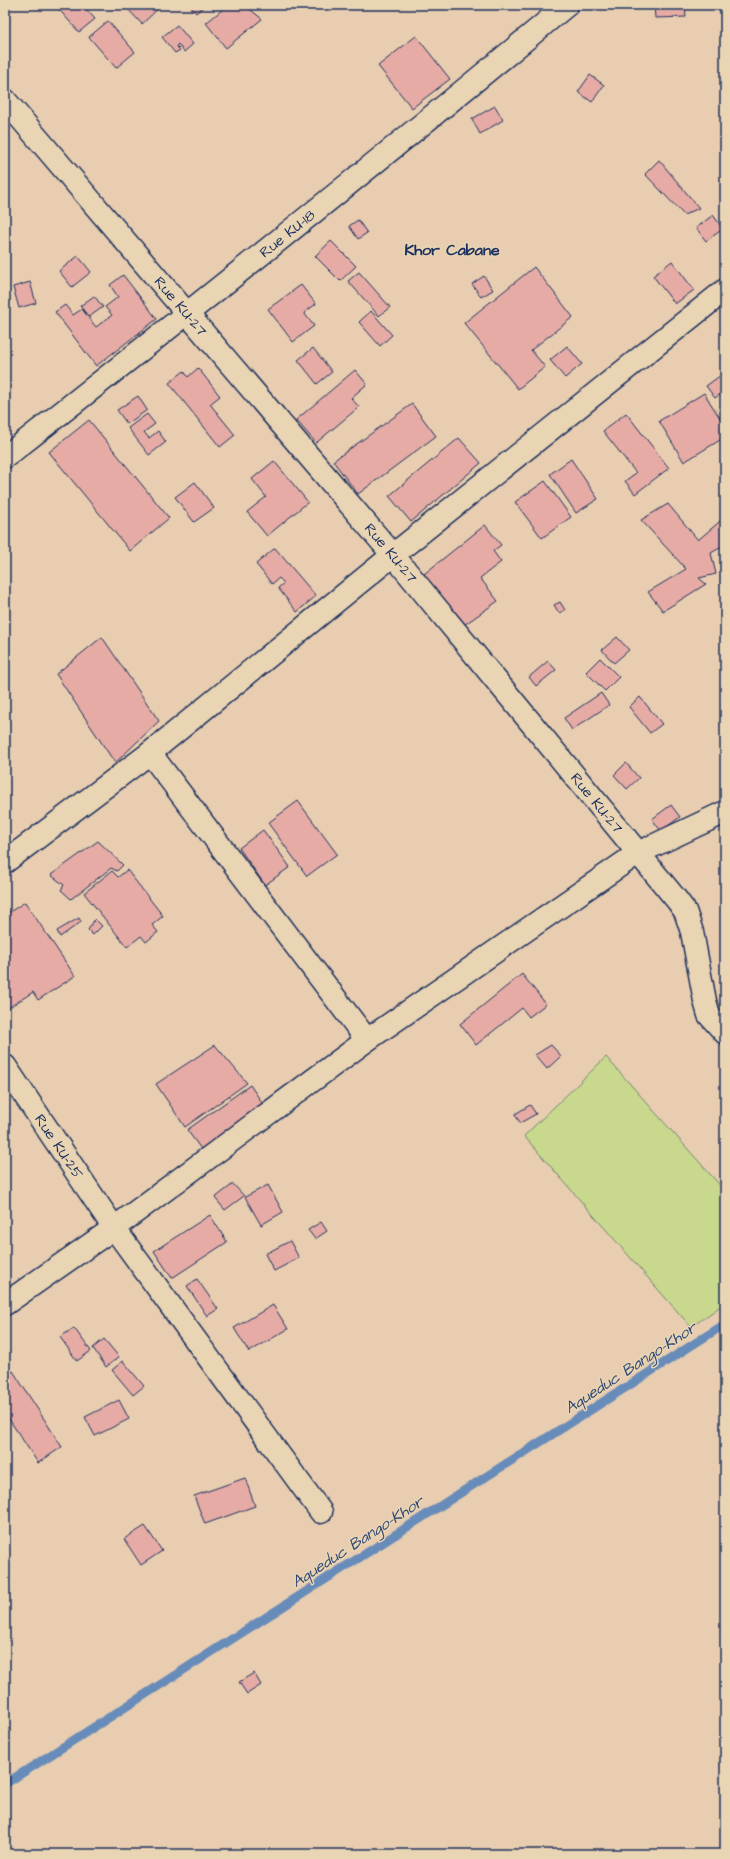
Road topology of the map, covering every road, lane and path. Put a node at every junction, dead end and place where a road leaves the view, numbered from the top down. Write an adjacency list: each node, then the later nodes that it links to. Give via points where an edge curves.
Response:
1 (567, 5): 4 (street, Rue KU-18)
2 (5, 100): 4 (street, Rue KU-27)
3 (725, 290): 6 (street)
4 (187, 314): 5 (street, Rue KU-18); 6 (street, Rue KU-27)
5 (5, 457)
6 (393, 555): 7 (street); 9 (street, Rue KU-27)
7 (150, 753): 10 (street); 12 (street)
8 (725, 812): 9 (street)
9 (638, 853): 11 (street, Rue KU-27, via 685,912 692,932 709,1014); 12 (street)
10 (5, 862)
11 (725, 1033)
12 (367, 1040): 14 (street)
13 (5, 1066): 14 (street, Rue KU-25)
14 (114, 1228): 15 (street); 16 (street, Rue KU-25)
15 (5, 1304)
16 (321, 1512)

